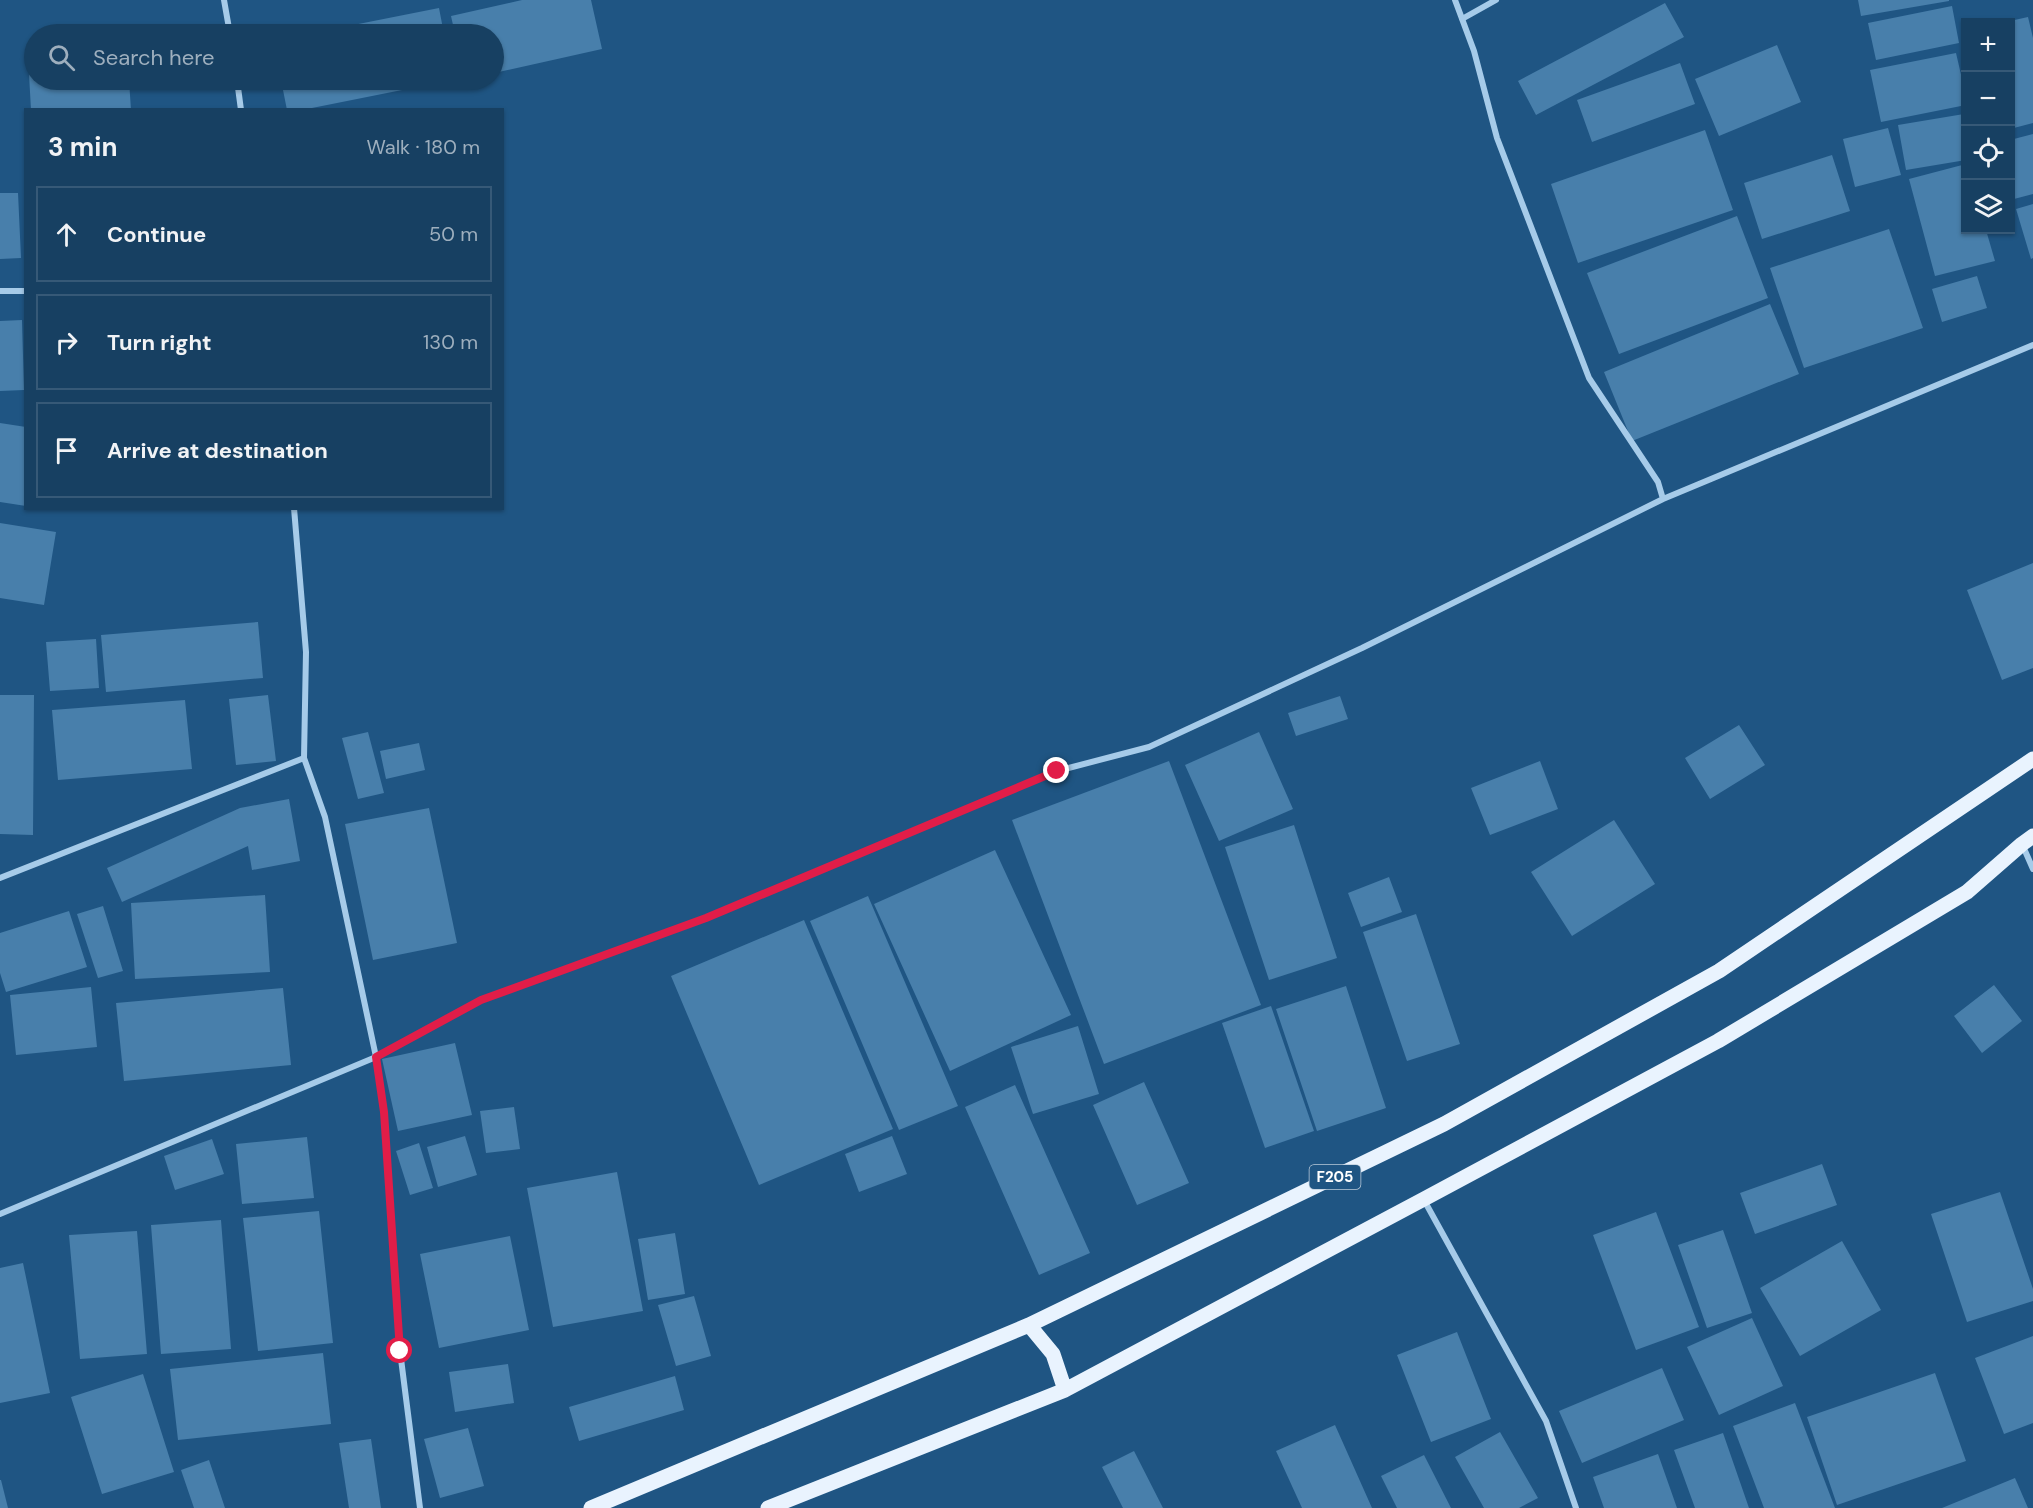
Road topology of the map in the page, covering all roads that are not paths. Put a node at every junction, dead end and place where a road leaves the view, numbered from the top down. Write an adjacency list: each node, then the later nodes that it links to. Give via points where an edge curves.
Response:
1 (224, 0): 5 (street)
2 (1455, 0): 4 (street)
3 (1496, 0): 4 (street)
4 (1462, 19): 11 (street, via 1497,138 1589,378 1658,482)
5 (228, 24)
6 (239, 90): 7 (street)
7 (242, 108)
8 (0, 291): 9 (street)
9 (24, 291)
10 (2033, 345): 11 (street)
11 (1663, 499): 18 (street, via 1362,648 1149,747 1057,771 706,918 481,1000)
12 (294, 510): 13 (street, via 306,652)
13 (304, 758): 17 (street); 18 (street, via 325,817)
14 (2033, 759): 21 (main road, F205, via 1719,971 1444,1124)
15 (2027, 840): 16 (street); 19 (main road, via 1967,892 1718,1041)
16 (2033, 869)
17 (0, 878)
18 (376, 1057): 20 (street); 23 (street, via 384,1112 400,1351)
19 (1424, 1199): 22 (main road); 26 (street, via 1546,1421)
20 (0, 1214)
21 (1029, 1325): 22 (main road, via 1053,1354); 24 (main road, F205)
22 (1065, 1390): 25 (main road)
23 (420, 1508)
24 (591, 1508)
25 (768, 1508)
26 (1576, 1508)

